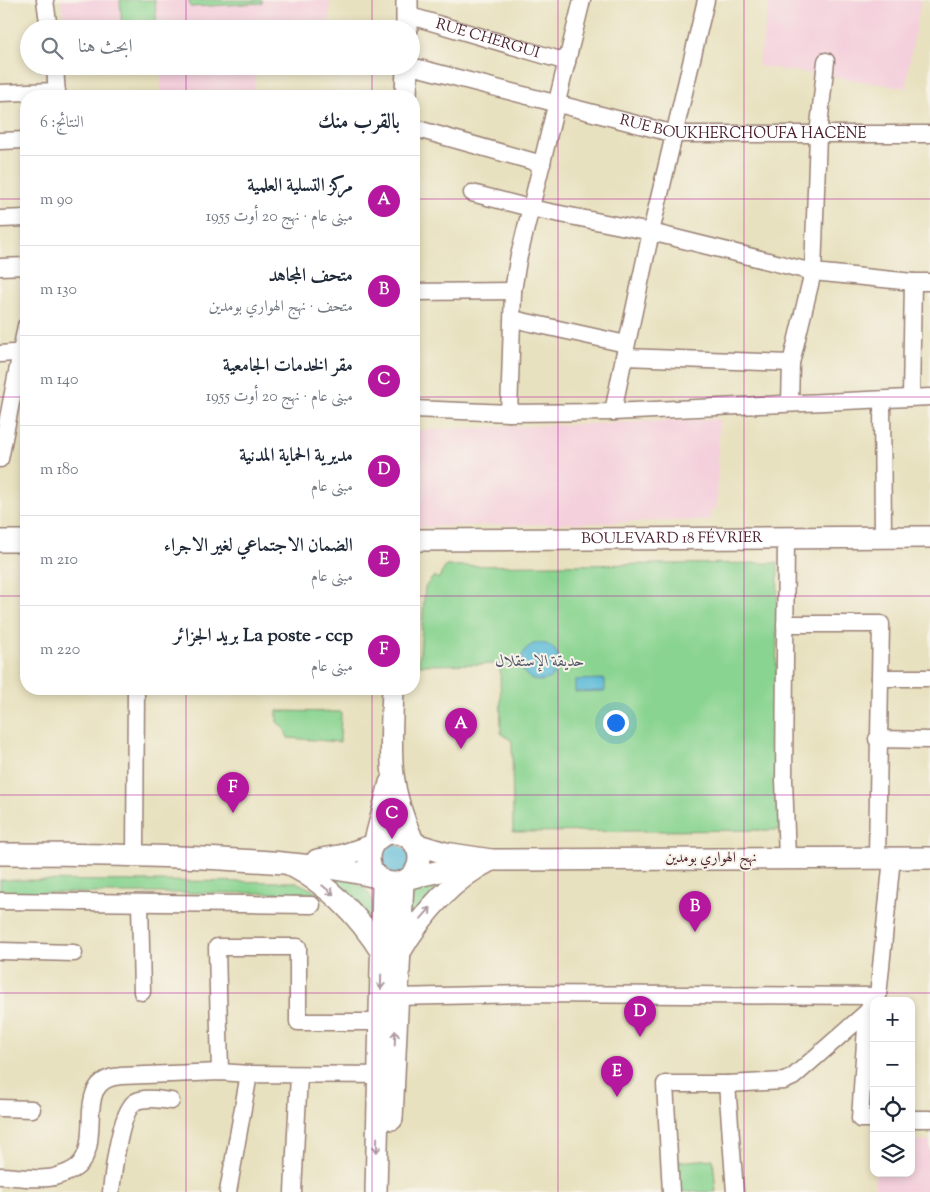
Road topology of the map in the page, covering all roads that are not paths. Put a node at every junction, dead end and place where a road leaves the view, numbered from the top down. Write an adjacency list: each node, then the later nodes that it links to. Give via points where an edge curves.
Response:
1 (45, 0): 5 (street)
2 (582, 0): 7 (street)
3 (706, 0): 17 (street)
4 (407, 15): 7 (street, RUE CHERGUI)
5 (48, 20)
6 (826, 61): 19 (street)
7 (568, 62): 15 (street)
8 (420, 68): 15 (street, RUE BOUKHERCHOUFA HACÈNE)
9 (56, 75): 11 (street)
10 (407, 75): 12 (main road)
11 (57, 90)
12 (406, 90)
13 (0, 94): 14 (street)
14 (20, 94)
15 (558, 104): 17 (street, RUE BOUKHERCHOUFA HACÈNE); 22 (street)
16 (420, 130): 22 (street)
17 (675, 134): 19 (street, RUE BOUKHERCHOUFA HACÈNE); 27 (street)
18 (930, 134): 19 (street, RUE BOUKHERCHOUFA HACÈNE)
19 (818, 135): 30 (street)
20 (20, 140): 21 (street)
21 (0, 141)
22 (542, 164): 24 (street)
23 (472, 193): 24 (street)
24 (530, 208): 27 (street); 33 (street)
25 (20, 218): 26 (street)
26 (0, 219)
27 (651, 232): 30 (street); 36 (street)
28 (20, 266): 29 (street)
29 (0, 267)
30 (813, 272): 31 (street); 39 (street)
31 (913, 282): 32 (street); 41 (street)
32 (930, 282)
33 (513, 291): 34 (street); 35 (street)
34 (420, 292)
35 (513, 319): 36 (street); 47 (street)
36 (625, 350): 39 (street); 46 (street)
37 (20, 352): 38 (street)
38 (0, 354)
39 (791, 363): 44 (street)
40 (20, 369): 48 (street)
41 (911, 397): 42 (street); 43 (street)
42 (930, 397)
43 (882, 400): 44 (street); 49 (street)
44 (790, 403): 46 (street)
45 (420, 409): 47 (street)
46 (613, 412): 47 (street)
47 (509, 414)
48 (0, 459)
49 (883, 537): 50 (main road, BOULEVARD 18 FÉVRIER); 51 (main road, BOULEVARD 18 FÉVRIER)
50 (930, 537)
51 (786, 538): 52 (main road, BOULEVARD 18 FÉVRIER); 55 (street)
52 (420, 540)
53 (0, 541): 54 (main road)
54 (20, 541)
55 (785, 624): 56 (street, via 881,624); 67 (street)
56 (880, 678): 57 (street); 60 (street)
57 (930, 678)
58 (136, 695): 66 (street)
59 (393, 695): 62 (main road)
60 (877, 739): 61 (street); 68 (street)
61 (930, 740)
62 (392, 776): 63 (main road); 64 (main road, via 397,802)
63 (373, 843): 64 (main road, via 394,832 407,836); 71 (main road, via 330,858); 72 (main road, via 369,862)
64 (414, 843): 70 (main road, نهج الهواري بومدين, via 445,853); 72 (main road, via 419,859 414,873)
65 (0, 854): 66 (main road)
66 (135, 854): 71 (main road)
67 (787, 858): 68 (main road, نهج الهواري بومدين); 70 (main road, نهج الهواري بومدين)
68 (884, 858): 69 (main road, نهج الهواري بومدين); 81 (street)
69 (930, 858)
70 (491, 860): 72 (main road, نهج الهواري بومدين); 78 (main road, one-way to 70, via 462,876)
71 (287, 863): 72 (main road); 78 (main road, one-way to 78, via 316,880 341,901)
72 (393, 880): 78 (main road)
73 (0, 901): 74 (street)
74 (140, 903): 75 (street); 79 (street)
75 (312, 905)
76 (0, 951): 77 (street)
77 (74, 952)
78 (390, 953): 80 (main road); 84 (main road, one-way to 84)
79 (142, 992)
80 (396, 997): 82 (street, via 526,994); 89 (main road, one-way to 80)
81 (873, 997)
82 (870, 1002)
83 (870, 1005): 90 (street, via 792,1078)
84 (380, 1022): 86 (street, via 298,1022 298,947 216,947); 89 (main road)
85 (870, 1029): 94 (street, via 860,1118)
86 (220, 1072): 87 (street); 98 (street, via 105,1079 94,1091 88,1148 82,1161 77,1168)
87 (249, 1074): 88 (street); 100 (street)
88 (299, 1075): 89 (street); 101 (street)
89 (386, 1075): 102 (main road, one-way to 102); 103 (main road)
90 (727, 1084): 104 (street, via 665,1084); 105 (street)
91 (170, 1101): 99 (street, via 149,1098 136,1102 127,1112)
92 (0, 1108): 93 (street)
93 (32, 1108)
94 (870, 1119)
95 (915, 1119): 96 (street)
96 (930, 1119)
97 (6, 1181): 98 (street)
98 (50, 1185)
99 (111, 1192)
100 (228, 1192)
101 (293, 1192)
102 (376, 1192)
103 (390, 1192)
104 (671, 1192)
105 (735, 1192)

